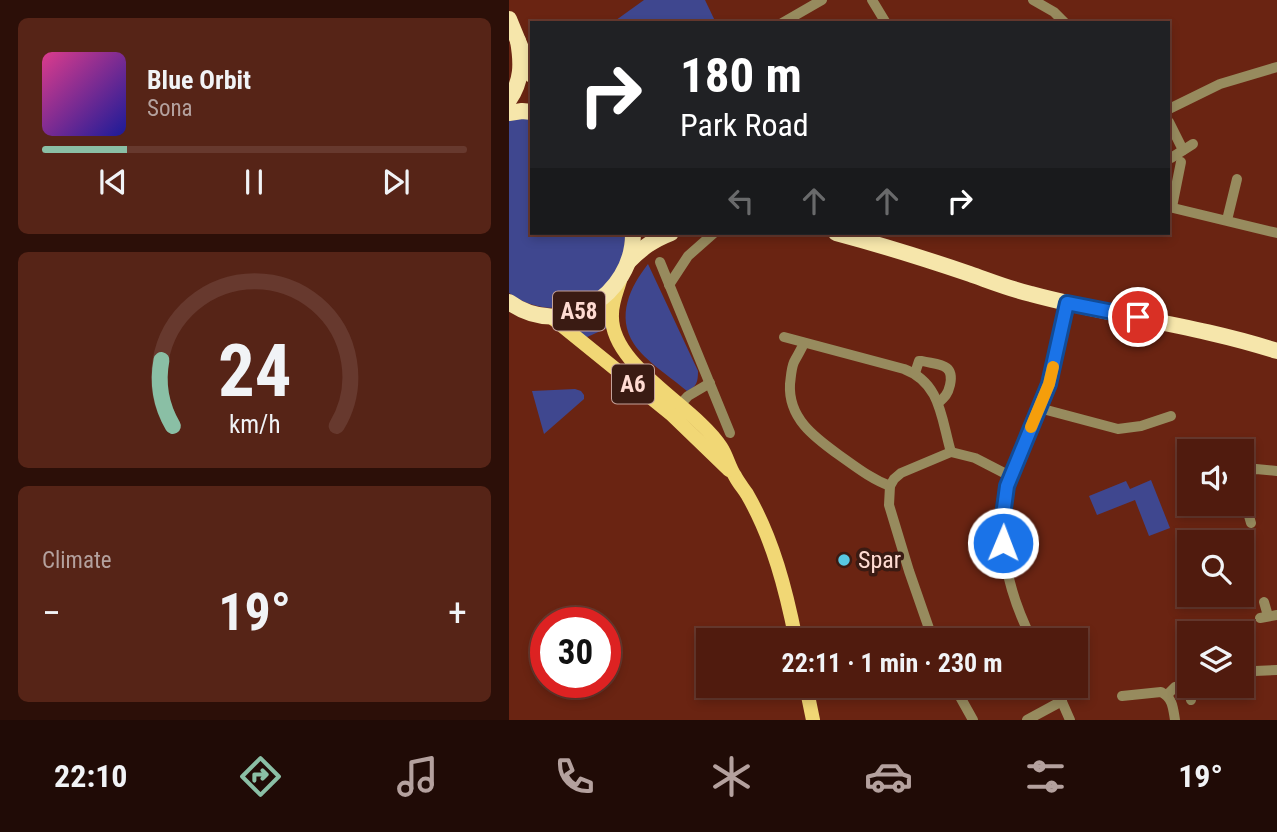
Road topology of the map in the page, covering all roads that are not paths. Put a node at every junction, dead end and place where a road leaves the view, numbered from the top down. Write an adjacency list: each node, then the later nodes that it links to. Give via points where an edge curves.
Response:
1 (822, 0): 5 (street)
2 (872, 0): 6 (street)
3 (1033, 0): 7 (street)
4 (509, 19): 8 (highway)
5 (785, 21)
6 (885, 21)
7 (1063, 21)
8 (518, 41): 10 (highway); 11 (highway, via 521,72)
9 (1277, 67): 12 (street, via 1220,84)
10 (530, 70)
11 (509, 100)
12 (1170, 109)
13 (530, 112): 14 (highway)
14 (509, 113)
15 (1170, 124): 17 (street)
16 (1193, 144): 17 (street)
17 (1183, 150): 19 (street, via 1176,160)
18 (1239, 184): 20 (street)
19 (1170, 207): 20 (street)
20 (1227, 220): 21 (street)
21 (1277, 233)
22 (633, 235): 26 (highway, A58)
23 (665, 235): 26 (highway, A58, via 643,246)
24 (712, 235): 29 (street, via 688,256)
25 (843, 235): 30 (highway)
26 (629, 261): 28 (highway, A58)
27 (660, 262): 29 (street)
28 (621, 276): 32 (highway, A58, via 597,303 568,315); 40 (main road, A6, via 611,315 618,342)
29 (669, 285): 37 (street)
30 (1067, 303): 35 (highway); 39 (street)
31 (511, 305): 32 (highway, A58)
32 (550, 316): 40 (main road, A6)
33 (784, 337): 34 (street)
34 (804, 343): 36 (street); 47 (street, via 791,374 790,396 796,415 817,440 872,479)
35 (1277, 351)
36 (915, 373): 38 (street, via 926,381); 38 (street, via 919,361 950,369 948,392)
37 (710, 383): 40 (street); 42 (street)
38 (938, 403): 43 (street)
39 (1039, 408): 41 (street, via 1118,429); 46 (street)
40 (675, 409): 52 (main road, A6, via 733,474 758,515 775,558)
41 (1171, 416)
42 (731, 433)
43 (951, 452): 46 (street); 47 (street, via 901,473)
44 (1254, 470): 45 (street)
45 (1277, 471)
46 (1010, 475): 54 (street, via 1003,543 1011,586)
47 (890, 486): 53 (street, via 889,505)
48 (1249, 516): 49 (street)
49 (1251, 523)
50 (1264, 602): 51 (street)
51 (1268, 616)
52 (793, 628)
53 (929, 628)
54 (1026, 628)
55 (1277, 670): 56 (street)
56 (1254, 671)
57 (1167, 695): 58 (street); 62 (street, via 1175,687 1188,685); 68 (street)
58 (1122, 696)
59 (808, 698): 64 (main road)
60 (961, 698): 65 (street)
61 (1060, 698): 63 (street)
62 (1191, 700)
63 (1062, 701): 66 (street); 67 (street)
64 (813, 720)
65 (973, 720)
66 (1027, 720)
67 (1070, 720)
68 (1175, 720)

